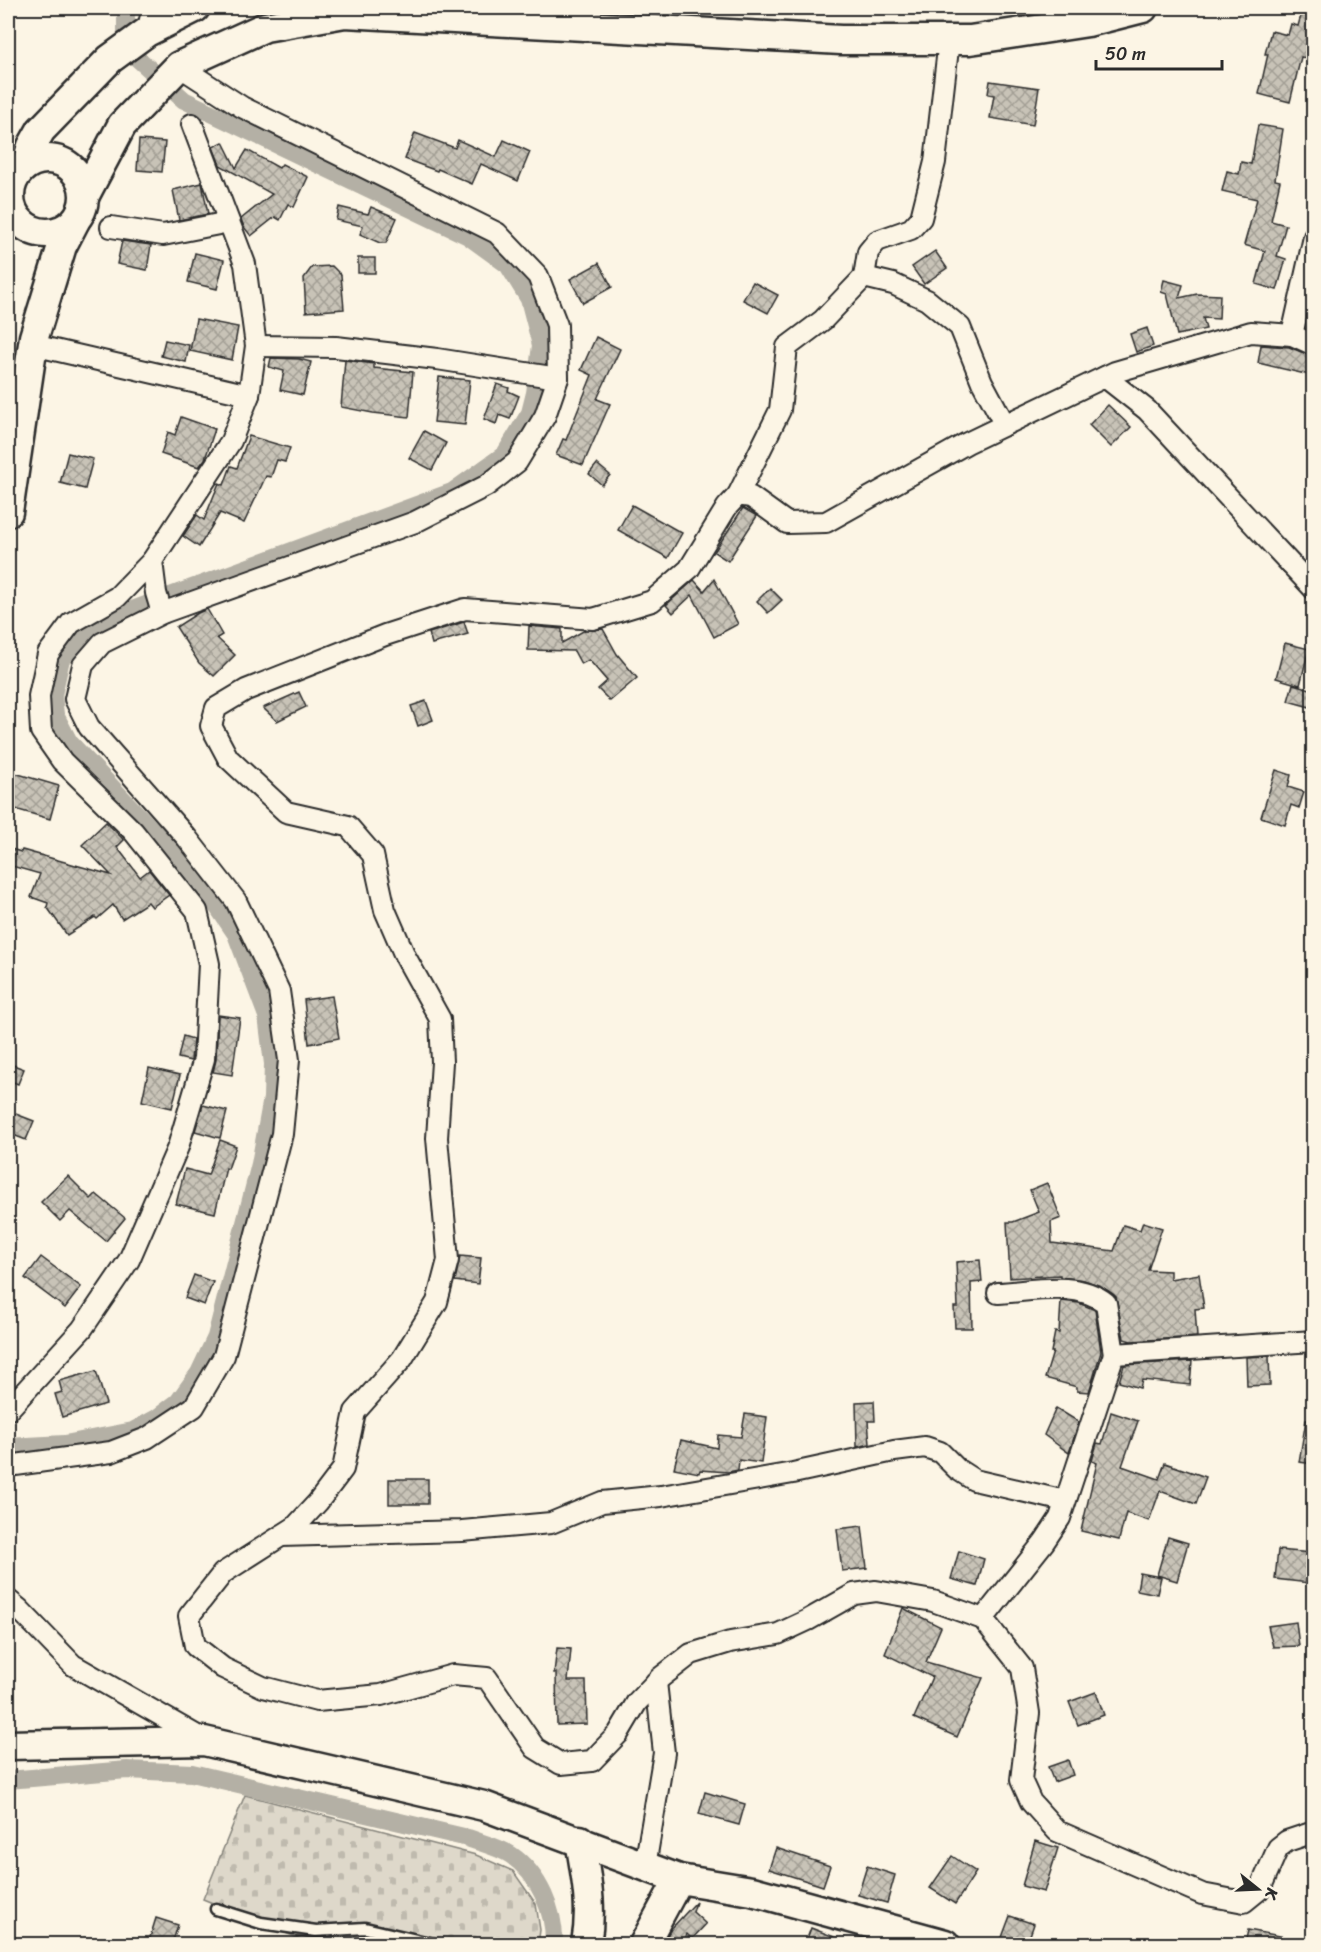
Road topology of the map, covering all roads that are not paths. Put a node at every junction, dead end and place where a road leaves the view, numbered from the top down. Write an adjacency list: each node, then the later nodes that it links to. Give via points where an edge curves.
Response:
1 (195, 8): 3 (main road)
2 (1143, 8): 4 (main road, via 1088,22)
3 (140, 32): 7 (main road, via 40,130)
4 (949, 40): 5 (main road, via 841,40 345,13 265,27); 13 (street, via 934,162 921,218 911,229 877,242 868,252)
5 (168, 77): 8 (main road, via 122,125); 18 (street, via 242,107 497,233 538,276 557,325)
6 (192, 124): 10 (street)
7 (13, 181): 8 (main road, via 36,160 59,160 77,173); 9 (main road, via 10,203 22,223 32,230 55,232)
8 (85, 195): 9 (main road)
9 (75, 221): 15 (main road, via 62,246)
10 (229, 222): 11 (street, via 163,235); 17 (street, via 245,264)
11 (111, 227)
12 (1314, 237): 14 (street)
13 (864, 277): 21 (street, via 893,284 927,300 960,327); 22 (street, via 823,320 787,347 780,410)
14 (1292, 335): 16 (street); 19 (street, via 1251,332)
15 (33, 345): 20 (street); 23 (main road)
16 (1314, 345)
17 (256, 346): 18 (street, via 336,347); 20 (street)
18 (546, 376): 26 (street, via 545,416 518,462 486,486 415,522)
19 (1105, 377): 21 (street); 25 (street, via 1147,410)
20 (249, 395): 24 (street, via 231,441)
21 (1005, 425): 22 (street, via 826,522 787,523 751,497)
22 (738, 495): 33 (street, via 689,569 652,602 593,619 465,609 385,635 246,690 216,708 211,726 228,758 245,774 286,812 348,826 373,855 385,910 440,1019 442,1062 437,1138 448,1260 437,1302 402,1359 355,1412 343,1468 295,1527)
23 (8, 512)
24 (152, 561): 26 (street); 30 (street, via 117,597 71,623 48,654 39,696 41,731 62,761 134,831 197,911 209,964 204,1059 178,1148 129,1260 82,1329)
25 (1314, 589)
26 (160, 604): 31 (street, via 102,643 83,665 75,699 89,727 187,838 236,901 279,991 289,1060 282,1134 224,1356 194,1407 147,1438 111,1452)
27 (998, 1293): 29 (street, via 1068,1288 1095,1295 1106,1303)
28 (1314, 1341): 29 (street)
29 (1114, 1354): 32 (street)
30 (8, 1410)
31 (8, 1466)
32 (1065, 1501): 33 (street, via 974,1480 940,1452 925,1447 661,1496 602,1502 550,1523 462,1531); 35 (street, via 1060,1518 1044,1542)
33 (280, 1536): 36 (street, via 223,1573 189,1616 195,1646 223,1668 263,1687 317,1701 381,1695 453,1675 487,1678 535,1748 561,1764 592,1761 618,1734 637,1702)
34 (8, 1600): 37 (street, via 73,1665)
35 (983, 1619): 36 (street, via 933,1601 876,1591 854,1594 778,1634 691,1654); 39 (street, via 1022,1668 1029,1713 1022,1779 1031,1802 1057,1831 1202,1894 1244,1902 1260,1888 1278,1848)
36 (656, 1682): 41 (street, via 664,1753)
37 (204, 1741): 38 (main road); 40 (main road, via 484,1806)
38 (8, 1745)
39 (1314, 1832)
40 (580, 1840): 41 (main road); 45 (main road, via 589,1892)
41 (645, 1866): 42 (main road)
42 (679, 1879): 46 (main road); 47 (main road, via 752,1891)
43 (216, 1909): 44 (lane, via 261,1923 316,1931 365,1928)
44 (434, 1944)
45 (586, 1944)
46 (644, 1944)
47 (945, 1944)

